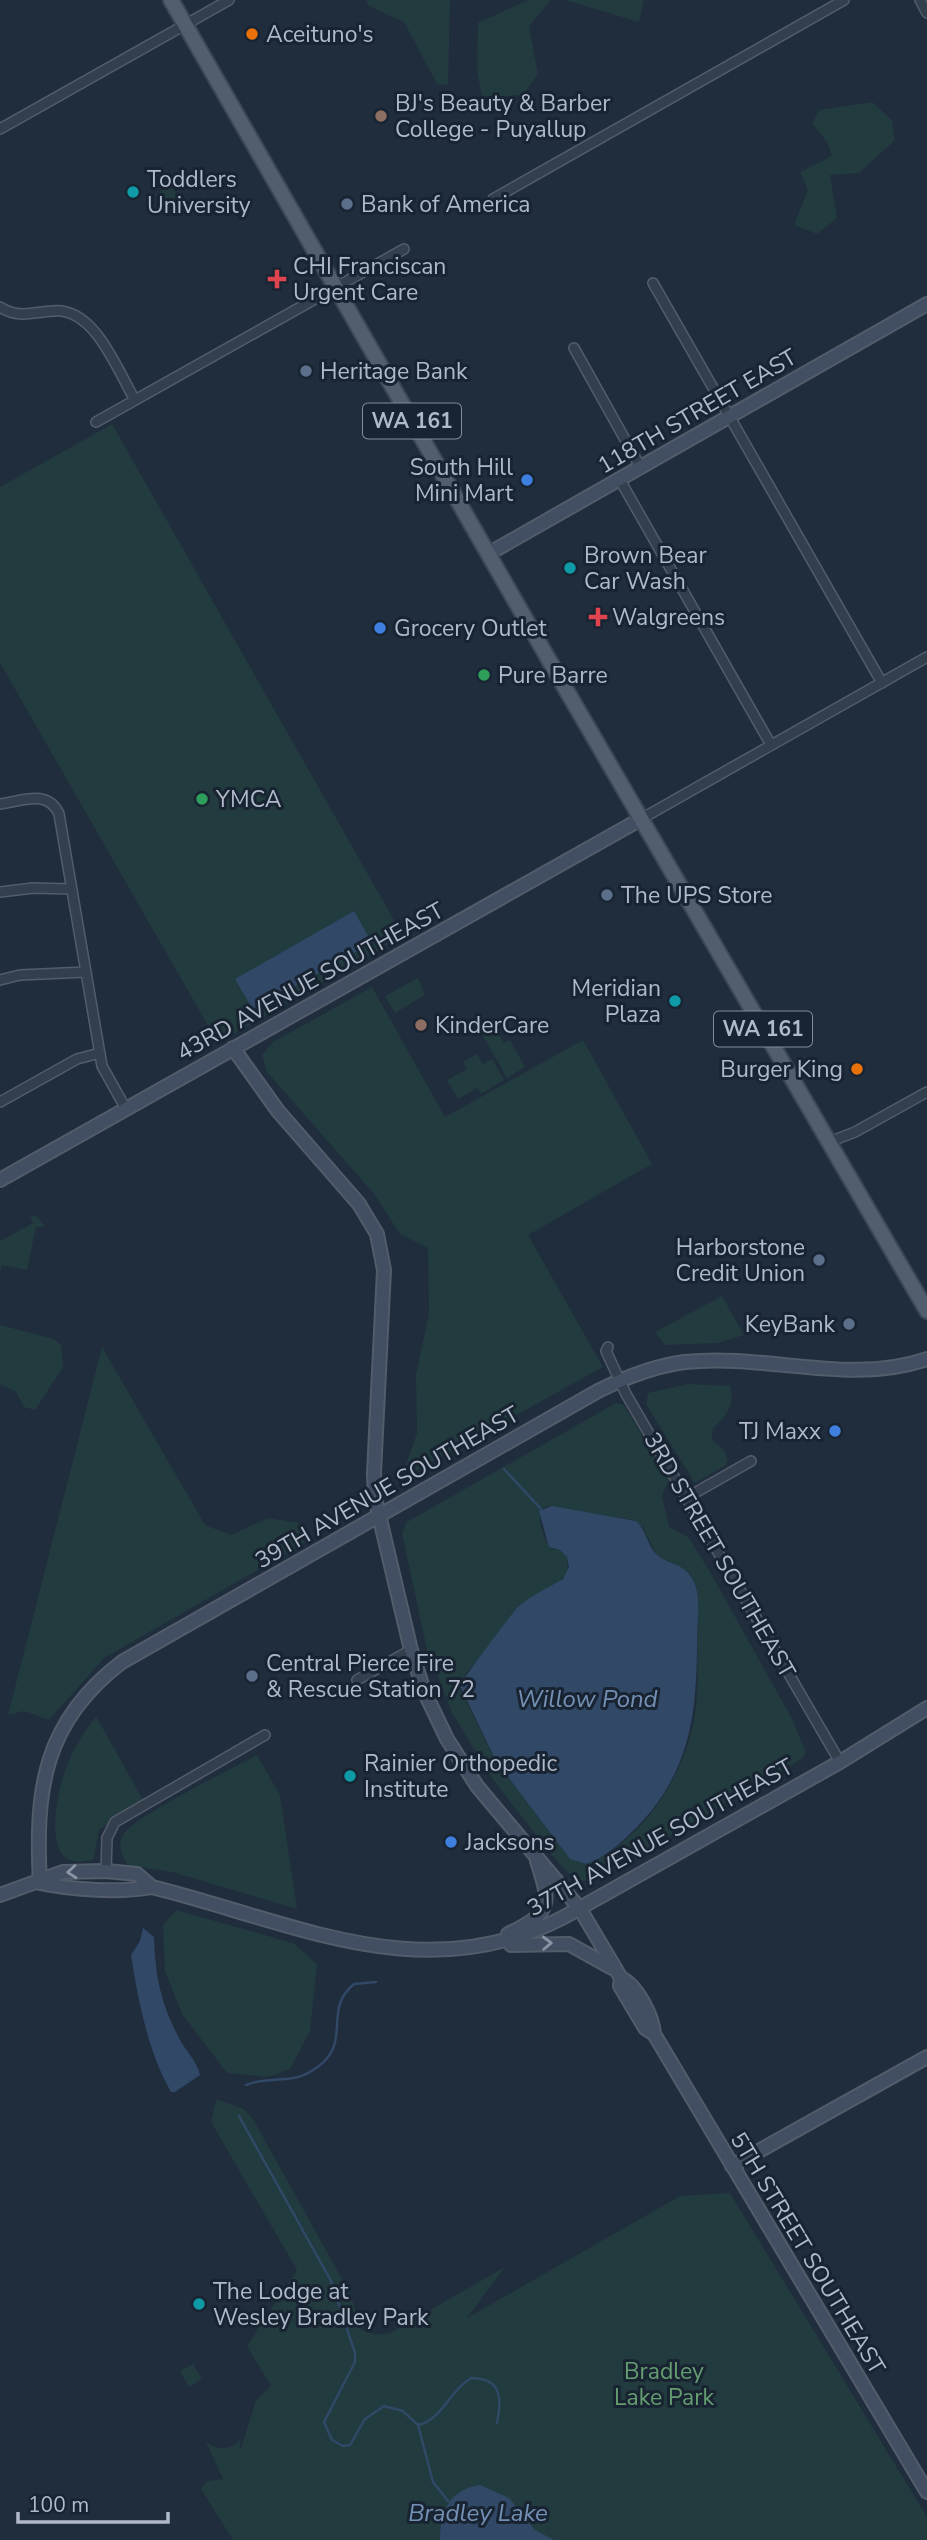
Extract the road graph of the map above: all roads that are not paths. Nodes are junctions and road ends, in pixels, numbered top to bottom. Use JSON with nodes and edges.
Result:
{"nodes":[{"id":1,"x":171,"y":0,"type":"edge"},
{"id":2,"x":229,"y":0,"type":"edge"},
{"id":3,"x":844,"y":0,"type":"edge"},
{"id":4,"x":920,"y":0,"type":"edge"},
{"id":5,"x":927,"y":13,"type":"edge"},
{"id":6,"x":185,"y":25,"type":"junction"},
{"id":7,"x":0,"y":129,"type":"edge"},
{"id":8,"x":493,"y":198,"type":"dead end"},
{"id":9,"x":404,"y":249,"type":"dead end"},
{"id":10,"x":653,"y":283,"type":"dead end"},
{"id":11,"x":336,"y":288,"type":"junction"},
{"id":12,"x":927,"y":304,"type":"edge"},
{"id":13,"x":0,"y":307,"type":"edge"},
{"id":14,"x":574,"y":348,"type":"dead end"},
{"id":15,"x":135,"y":400,"type":"junction"},
{"id":16,"x":729,"y":417,"type":"junction"},
{"id":17,"x":96,"y":422,"type":"dead end"},
{"id":18,"x":641,"y":468,"type":"junction"},
{"id":19,"x":620,"y":480,"type":"junction"},
{"id":20,"x":488,"y":554,"type":"junction"},
{"id":21,"x":927,"y":657,"type":"edge"},
{"id":22,"x":882,"y":682,"type":"junction"},
{"id":23,"x":771,"y":746,"type":"junction"},
{"id":24,"x":0,"y":804,"type":"edge"},
{"id":25,"x":641,"y":820,"type":"junction"},
{"id":26,"x":72,"y":889,"type":"junction"},
{"id":27,"x":0,"y":892,"type":"edge"},
{"id":28,"x":86,"y":972,"type":"junction"},
{"id":29,"x":0,"y":980,"type":"edge"},
{"id":30,"x":233,"y":1048,"type":"junction"},
{"id":31,"x":100,"y":1053,"type":"junction"},
{"id":32,"x":927,"y":1092,"type":"edge"},
{"id":33,"x":0,"y":1102,"type":"edge"},
{"id":34,"x":126,"y":1109,"type":"junction"},
{"id":35,"x":828,"y":1142,"type":"junction"},
{"id":36,"x":0,"y":1180,"type":"edge"},
{"id":37,"x":898,"y":1261,"type":"junction"},
{"id":38,"x":927,"y":1291,"type":"edge"},
{"id":39,"x":927,"y":1311,"type":"edge"},
{"id":40,"x":608,"y":1347,"type":"dead end"},
{"id":41,"x":927,"y":1359,"type":"edge"},
{"id":42,"x":620,"y":1381,"type":"junction"},
{"id":43,"x":751,"y":1461,"type":"dead end"},
{"id":44,"x":686,"y":1497,"type":"junction"},
{"id":45,"x":378,"y":1517,"type":"junction"},
{"id":46,"x":411,"y":1650,"type":"junction"},
{"id":47,"x":356,"y":1680,"type":"dead end"},
{"id":48,"x":927,"y":1708,"type":"edge"},
{"id":49,"x":265,"y":1735,"type":"dead end"},
{"id":50,"x":840,"y":1762,"type":"junction"},
{"id":51,"x":535,"y":1855,"type":"junction"},
{"id":52,"x":106,"y":1871,"type":"junction"},
{"id":53,"x":40,"y":1883,"type":"junction"},
{"id":54,"x":152,"y":1887,"type":"junction"},
{"id":55,"x":0,"y":1895,"type":"edge"},
{"id":56,"x":580,"y":1909,"type":"junction"},
{"id":57,"x":479,"y":1947,"type":"junction"},
{"id":58,"x":619,"y":1975,"type":"junction"},
{"id":59,"x":927,"y":2057,"type":"edge"},
{"id":60,"x":732,"y":2166,"type":"junction"},
{"id":61,"x":927,"y":2492,"type":"edge"}],
"edges":[{"from":1,"to":6,"type":"main road","number":"WA 161"},
{"from":2,"to":6,"type":"street"},
{"from":3,"to":8,"type":"street"},
{"from":4,"to":5,"type":"street"},
{"from":6,"to":7,"type":"street"},
{"from":6,"to":11,"type":"main road","number":"WA 161"},
{"from":9,"to":11,"type":"street"},
{"from":10,"to":16,"type":"street"},
{"from":11,"to":15,"type":"street"},
{"from":11,"to":20,"type":"main road","number":"WA 161"},
{"from":12,"to":16,"type":"street","name":"118TH STREET EAST"},
{"from":13,"to":15,"type":"street"},
{"from":14,"to":18,"type":"street"},
{"from":15,"to":17,"type":"street"},
{"from":16,"to":18,"type":"street","name":"118TH STREET EAST"},
{"from":16,"to":22,"type":"street"},
{"from":18,"to":19,"type":"street","name":"118TH STREET EAST"},
{"from":19,"to":20,"type":"street","name":"118TH STREET EAST"},
{"from":19,"to":23,"type":"street"},
{"from":20,"to":25,"type":"main road","number":"WA 161"},
{"from":21,"to":22,"type":"street"},
{"from":22,"to":23,"type":"street"},
{"from":23,"to":25,"type":"street"},
{"from":24,"to":26,"type":"street"},
{"from":25,"to":30,"type":"street","name":"43RD AVENUE SOUTHEAST"},
{"from":25,"to":35,"type":"main road","number":"WA 161"},
{"from":26,"to":27,"type":"street"},
{"from":26,"to":28,"type":"street"},
{"from":28,"to":29,"type":"street"},
{"from":28,"to":31,"type":"street"},
{"from":30,"to":34,"type":"street","name":"43RD AVENUE SOUTHEAST"},
{"from":30,"to":45,"type":"street","name":"5TH STREET SOUTHEAST"},
{"from":31,"to":33,"type":"street"},
{"from":31,"to":34,"type":"street"},
{"from":32,"to":35,"type":"street"},
{"from":34,"to":36,"type":"street","name":"43RD AVENUE SOUTHEAST"},
{"from":35,"to":37,"type":"main road","number":"WA 161"},
{"from":37,"to":38,"type":"main road"},
{"from":37,"to":39,"type":"main road","number":"WA 161"},
{"from":40,"to":42,"type":"street","name":"3RD STREET SOUTHEAST"},
{"from":41,"to":42,"type":"street","name":"39TH AVENUE SOUTHEAST"},
{"from":42,"to":44,"type":"street","name":"3RD STREET SOUTHEAST"},
{"from":42,"to":45,"type":"street","name":"39TH AVENUE SOUTHEAST"},
{"from":43,"to":44,"type":"street"},
{"from":44,"to":50,"type":"street","name":"3RD STREET SOUTHEAST"},
{"from":45,"to":46,"type":"street","name":"5TH STREET SOUTHEAST"},
{"from":45,"to":53,"type":"street","name":"39TH AVENUE SOUTHEAST"},
{"from":46,"to":47,"type":"street"},
{"from":46,"to":51,"type":"street","name":"5TH STREET SOUTHEAST"},
{"from":48,"to":50,"type":"street","name":"37TH AVENUE SOUTHEAST"},
{"from":49,"to":52,"type":"street"},
{"from":50,"to":56,"type":"street","name":"37TH AVENUE SOUTHEAST"},
{"from":51,"to":56,"type":"street","name":"5TH STREET SOUTHEAST"},
{"from":51,"to":57,"type":"street"},
{"from":52,"to":53,"type":"street","one_way":true},
{"from":52,"to":54,"type":"street","name":"37TH AVENUE SOUTHEAST"},
{"from":53,"to":54,"type":"street","name":"37TH AVENUE SOUTHEAST"},
{"from":53,"to":55,"type":"street"},
{"from":54,"to":57,"type":"street","name":"37TH AVENUE SOUTHEAST"},
{"from":56,"to":57,"type":"street","name":"37TH AVENUE SOUTHEAST"},
{"from":56,"to":58,"type":"street","name":"5TH STREET SOUTHEAST"},
{"from":57,"to":58,"type":"street","one_way":true},
{"from":58,"to":60,"type":"street","name":"5TH STREET SOUTHEAST"},
{"from":59,"to":60,"type":"street"},
{"from":60,"to":61,"type":"street","name":"5TH STREET SOUTHEAST"}]}
